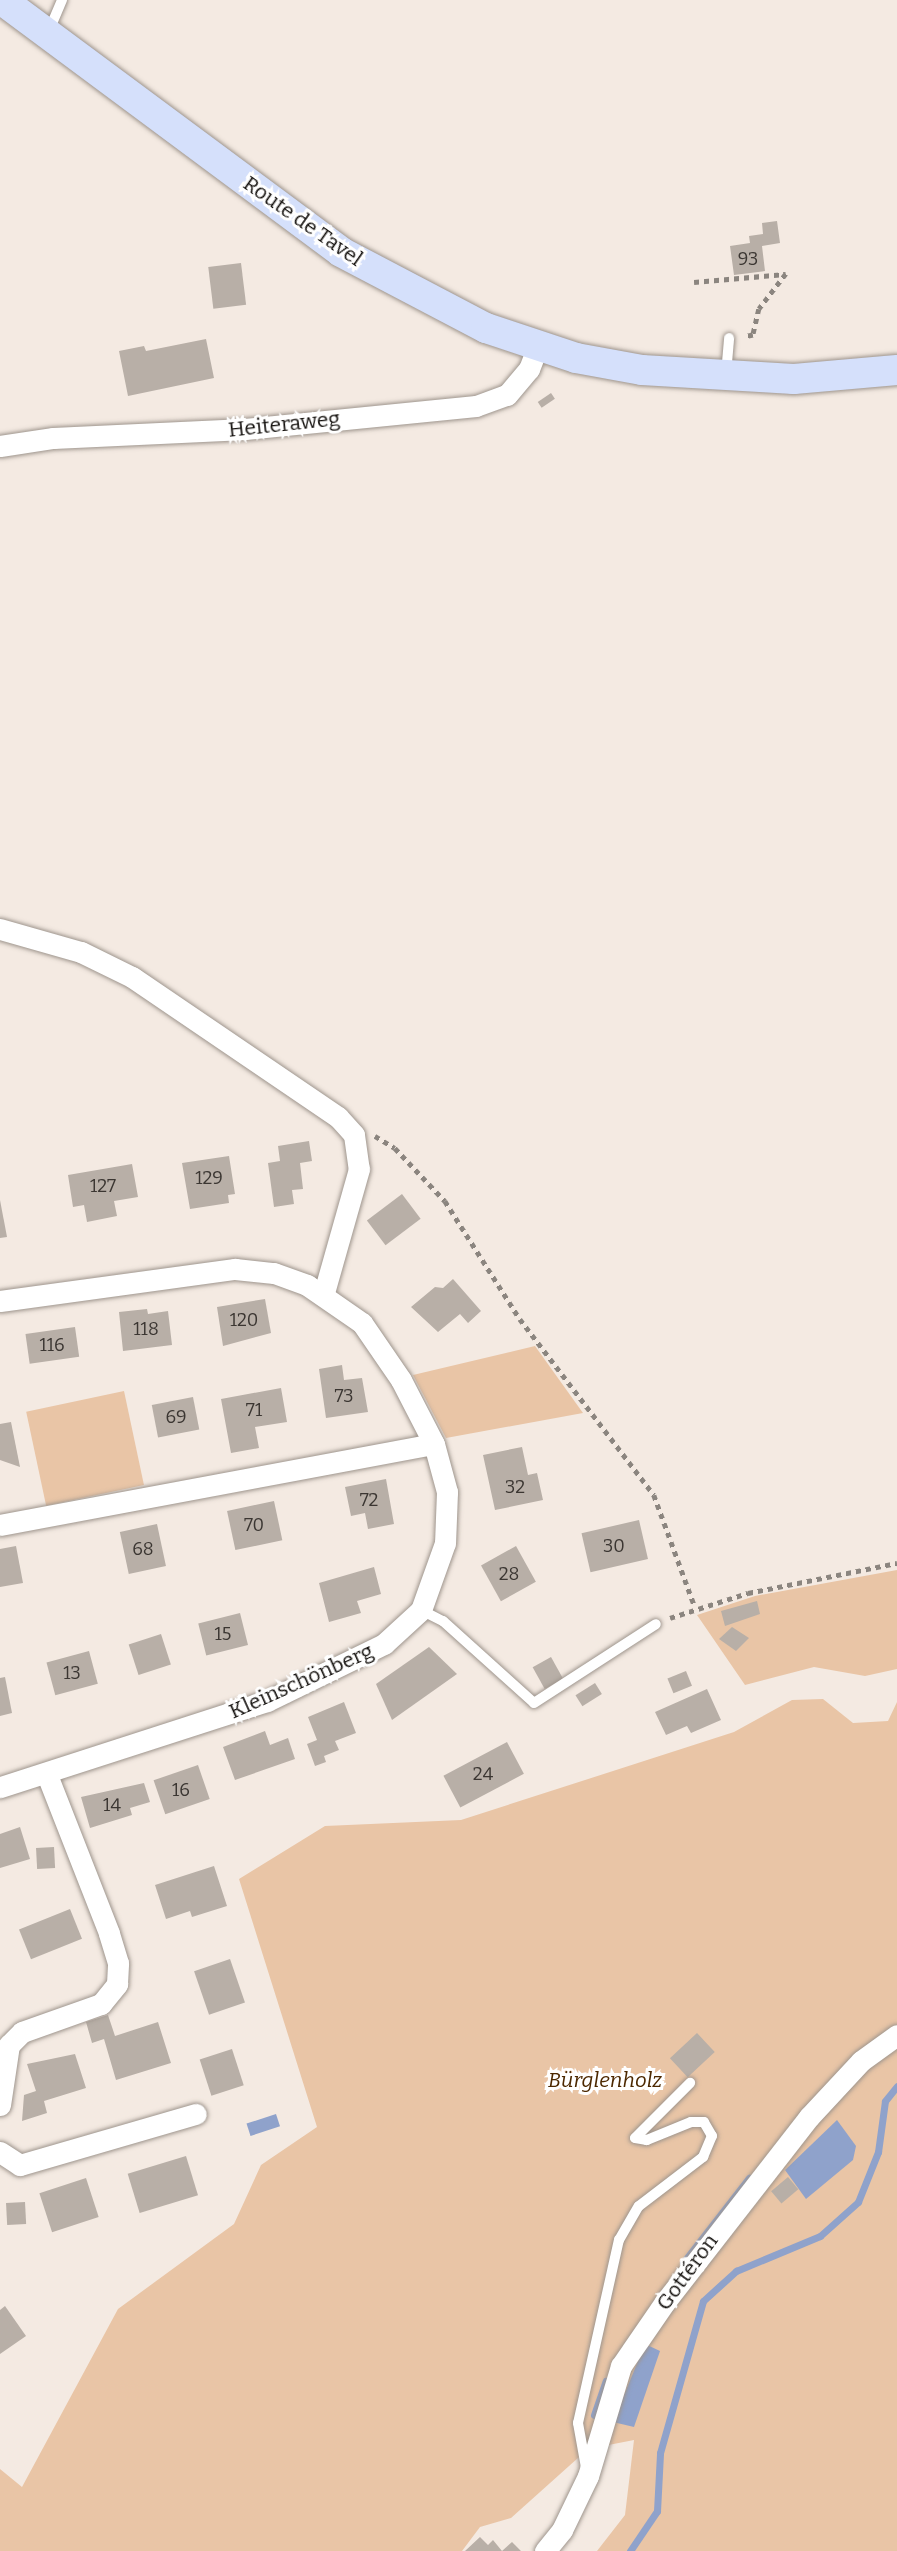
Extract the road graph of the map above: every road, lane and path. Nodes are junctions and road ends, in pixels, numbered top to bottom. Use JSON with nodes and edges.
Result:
{"nodes":[{"id":1,"x":2,"y":0,"type":"edge"},
{"id":2,"x":62,"y":0,"type":"edge"},
{"id":3,"x":47,"y":34,"type":"junction"},
{"id":4,"x":694,"y":282,"type":"dead end"},
{"id":5,"x":729,"y":338,"type":"joint"},
{"id":6,"x":538,"y":346,"type":"junction"},
{"id":7,"x":897,"y":370,"type":"edge"},
{"id":8,"x":726,"y":378,"type":"junction"},
{"id":9,"x":0,"y":446,"type":"edge"},
{"id":10,"x":0,"y":929,"type":"edge"},
{"id":11,"x":354,"y":1135,"type":"junction"},
{"id":12,"x":324,"y":1293,"type":"junction"},
{"id":13,"x":0,"y":1301,"type":"edge"},
{"id":14,"x":433,"y":1444,"type":"junction"},
{"id":15,"x":0,"y":1525,"type":"edge"},
{"id":16,"x":897,"y":1563,"type":"edge"},
{"id":17,"x":693,"y":1608,"type":"junction"},
{"id":18,"x":421,"y":1609,"type":"junction"},
{"id":19,"x":656,"y":1624,"type":"joint"},
{"id":20,"x":47,"y":1775,"type":"junction"},
{"id":21,"x":0,"y":1787,"type":"edge"},
{"id":22,"x":897,"y":2035,"type":"edge"},
{"id":23,"x":691,"y":2082,"type":"dead end"},
{"id":24,"x":0,"y":2105,"type":"edge"},
{"id":25,"x":196,"y":2114,"type":"dead end"},
{"id":26,"x":0,"y":2152,"type":"edge"},
{"id":27,"x":588,"y":2476,"type":"junction"},
{"id":28,"x":545,"y":2551,"type":"edge"}],
"edges":[{"from":1,"to":3,"type":"main road","name":"Route de Tavel"},
{"from":2,"to":3,"type":"lane"},
{"from":3,"to":6,"type":"main road","name":"Route de Tavel"},
{"from":4,"to":5,"type":"path"},
{"from":5,"to":8,"type":"lane"},
{"from":6,"to":8,"type":"main road","name":"Route de Tavel"},
{"from":6,"to":9,"type":"street","name":"Heiteraweg"},
{"from":7,"to":8,"type":"main road","name":"Route de Tavel"},
{"from":10,"to":11,"type":"street"},
{"from":11,"to":12,"type":"street"},
{"from":11,"to":17,"type":"path"},
{"from":12,"to":13,"type":"street","name":"Kleinschönberg"},
{"from":12,"to":14,"type":"street","name":"Kleinschönberg"},
{"from":14,"to":15,"type":"street"},
{"from":14,"to":18,"type":"street","name":"Kleinschönberg"},
{"from":16,"to":17,"type":"path"},
{"from":17,"to":19,"type":"path"},
{"from":18,"to":19,"type":"lane"},
{"from":18,"to":20,"type":"street","name":"Kleinschönberg"},
{"from":20,"to":21,"type":"street","name":"Kleinschönberg"},
{"from":20,"to":24,"type":"street"},
{"from":22,"to":27,"type":"street","name":"Gottéron"},
{"from":23,"to":27,"type":"lane"},
{"from":25,"to":26,"type":"street"},
{"from":27,"to":28,"type":"street","name":"Gottéron"}]}
